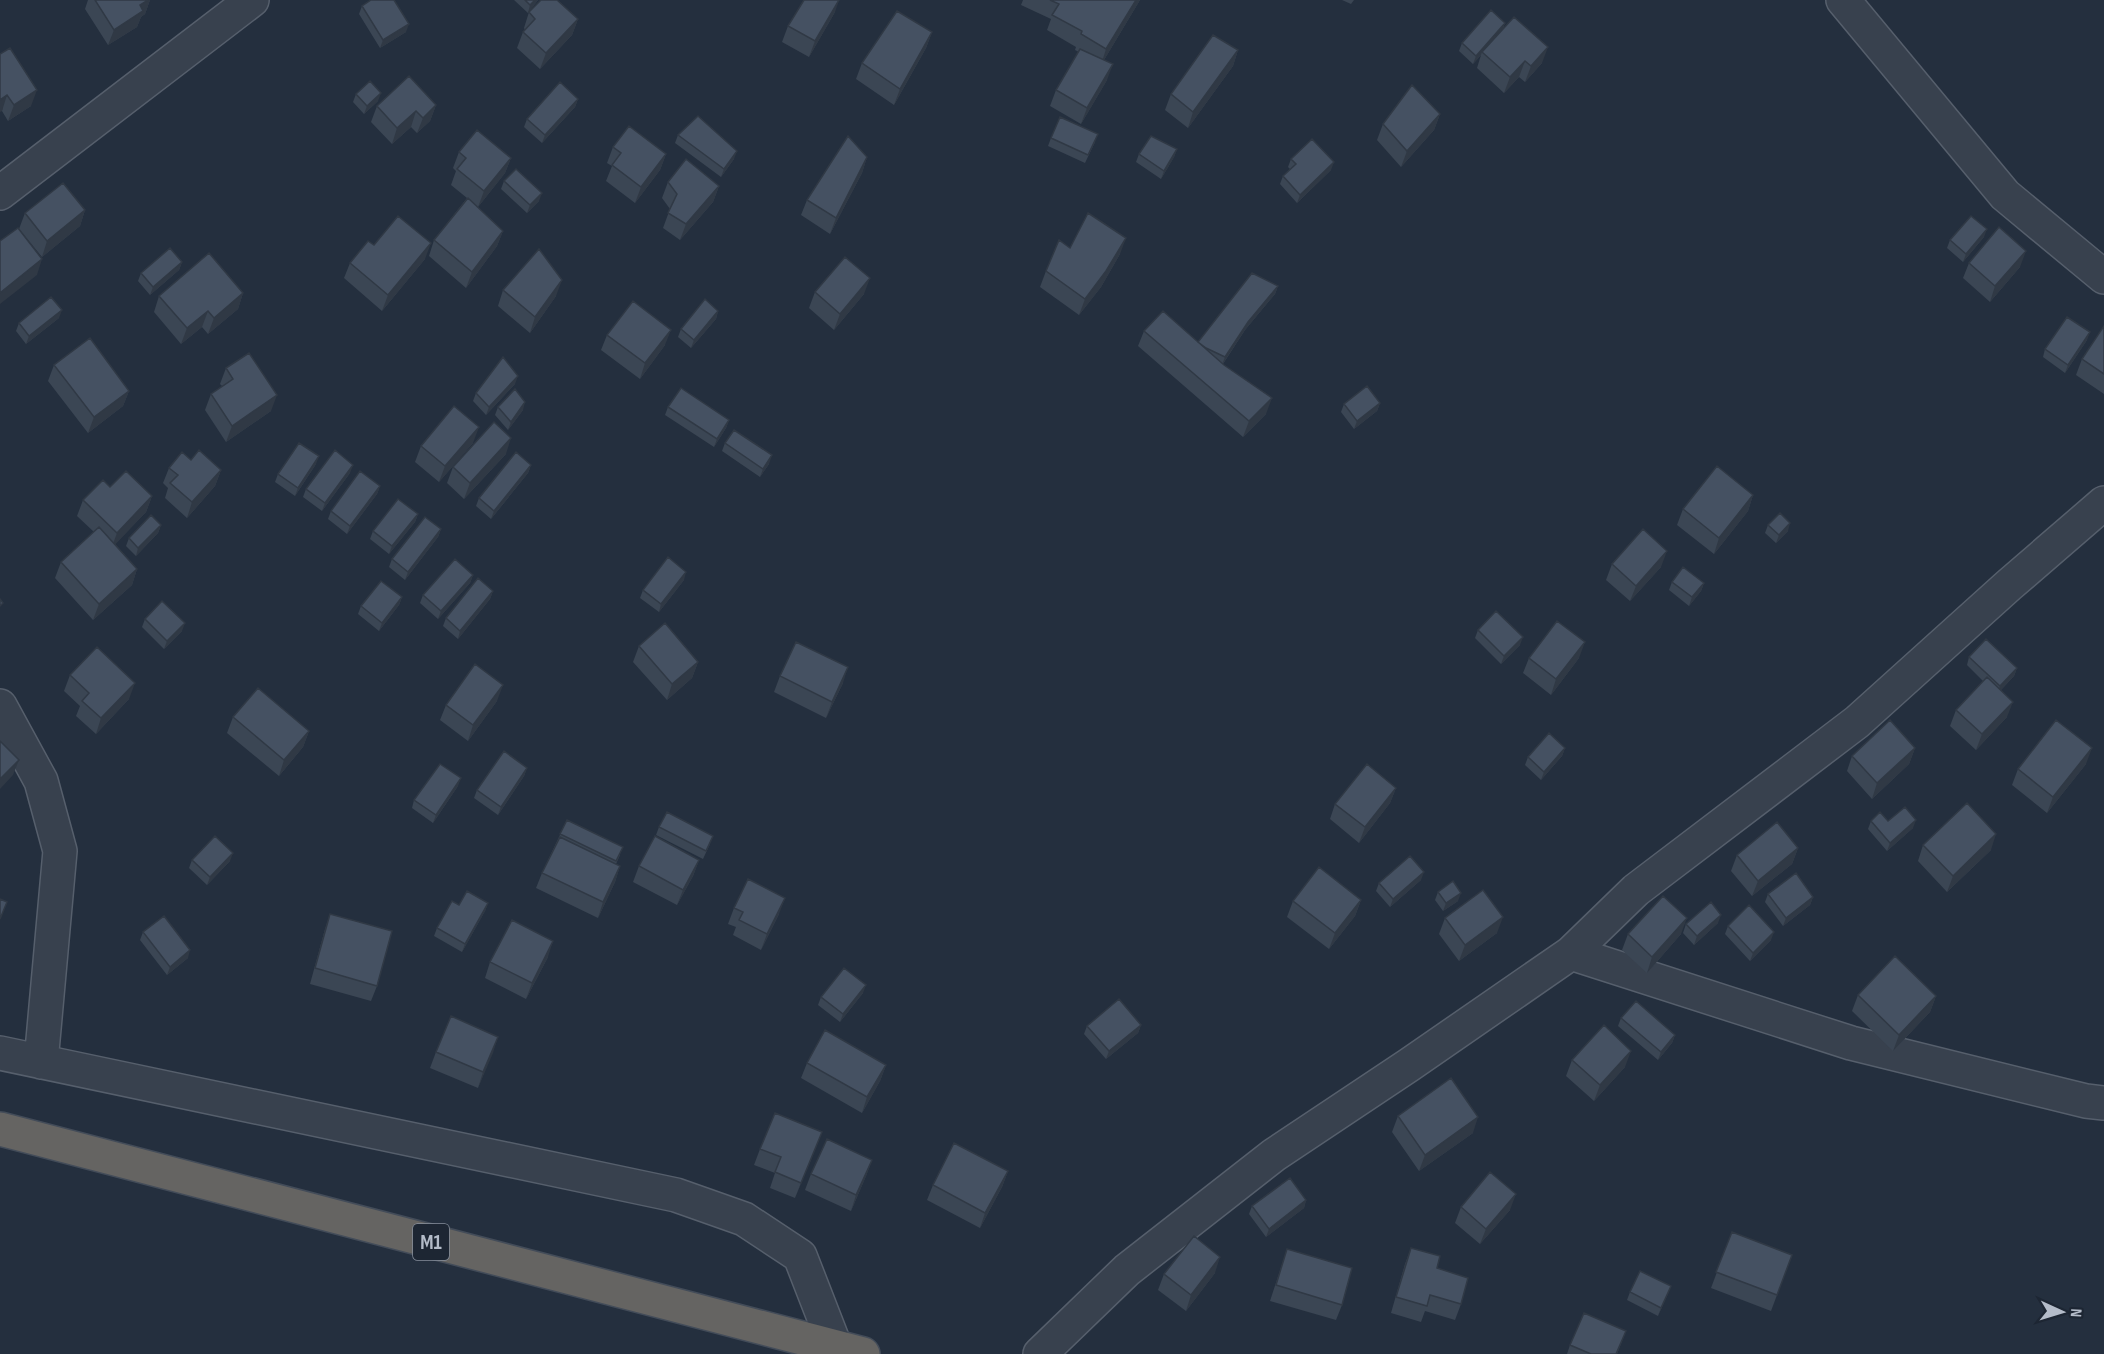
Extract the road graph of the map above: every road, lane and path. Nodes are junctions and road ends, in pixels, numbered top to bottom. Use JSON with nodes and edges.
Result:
{"nodes":[{"id":1,"x":252,"y":0,"type":"edge"},
{"id":2,"x":1843,"y":0,"type":"edge"},
{"id":3,"x":0,"y":193,"type":"edge"},
{"id":4,"x":2104,"y":277,"type":"edge"},
{"id":5,"x":2104,"y":503,"type":"edge"},
{"id":6,"x":0,"y":706,"type":"edge"},
{"id":7,"x":1571,"y":953,"type":"junction"},
{"id":8,"x":0,"y":1053,"type":"edge"},
{"id":9,"x":42,"y":1062,"type":"junction"},
{"id":10,"x":2104,"y":1103,"type":"edge"},
{"id":11,"x":0,"y":1129,"type":"edge"},
{"id":12,"x":849,"y":1350,"type":"edge"},
{"id":13,"x":1040,"y":1354,"type":"edge"}],
"edges":[{"from":1,"to":3,"type":"street"},
{"from":2,"to":4,"type":"street"},
{"from":5,"to":7,"type":"street"},
{"from":6,"to":9,"type":"street"},
{"from":7,"to":10,"type":"street"},
{"from":7,"to":13,"type":"street"},
{"from":8,"to":9,"type":"street"},
{"from":9,"to":12,"type":"street"},
{"from":11,"to":12,"type":"highway","number":"M1"}]}
